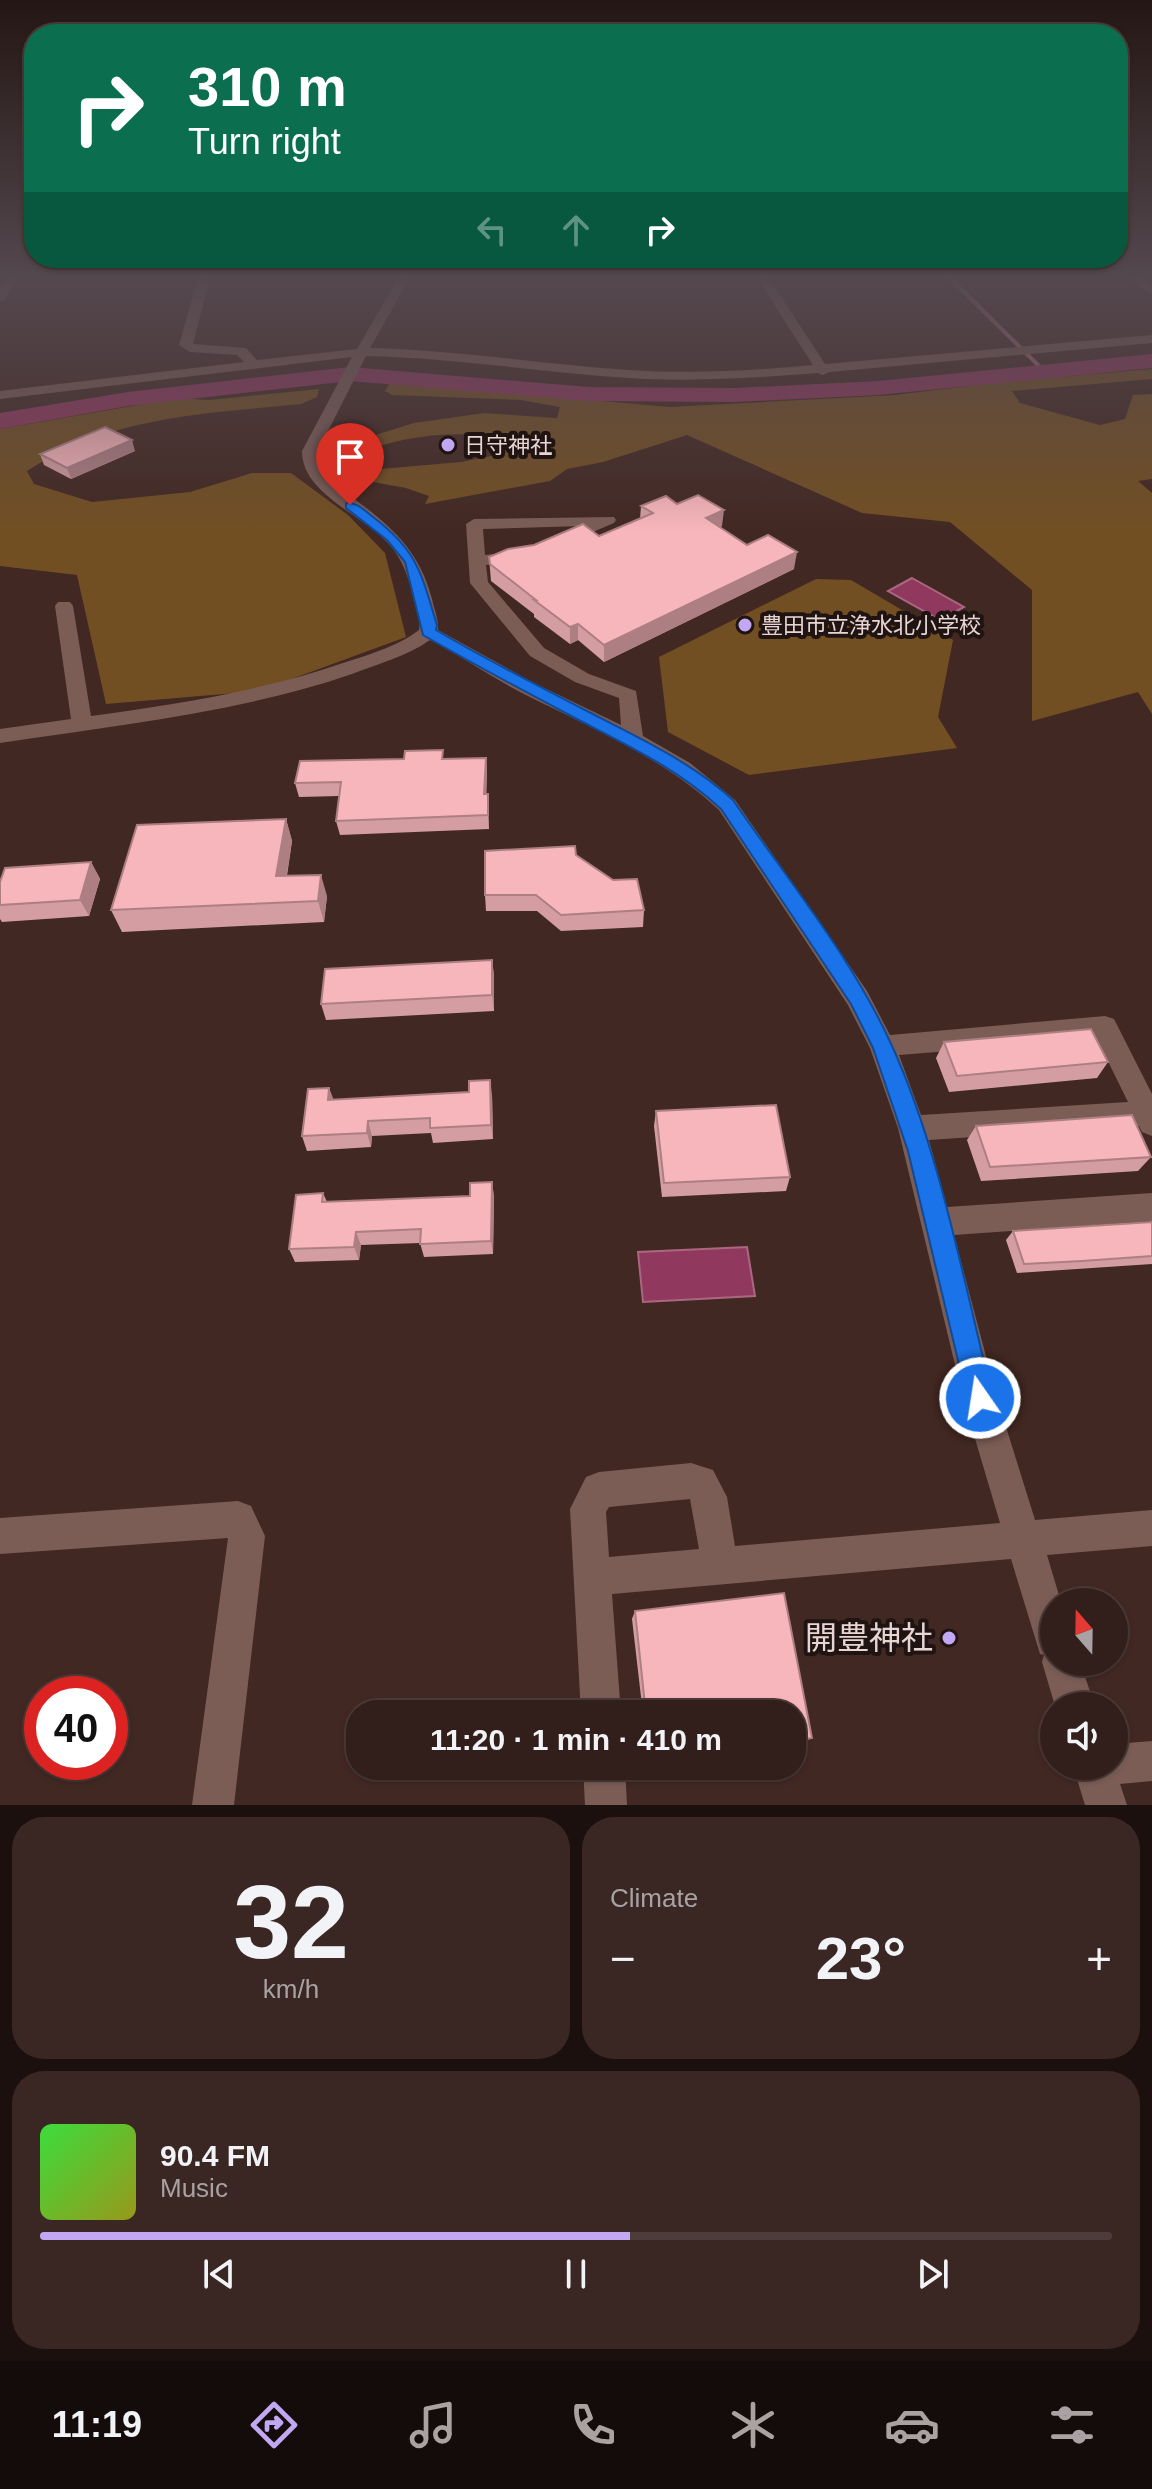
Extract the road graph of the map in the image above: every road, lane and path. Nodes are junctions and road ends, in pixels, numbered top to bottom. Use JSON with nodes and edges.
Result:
{"nodes":[{"id":1,"x":274,"y":362,"type":"edge"},
{"id":2,"x":355,"y":362,"type":"edge"},
{"id":3,"x":524,"y":362,"type":"edge"},
{"id":4,"x":817,"y":362,"type":"edge"},
{"id":5,"x":905,"y":362,"type":"edge"},
{"id":6,"x":253,"y":364,"type":"joint"},
{"id":7,"x":823,"y":371,"type":"junction"},
{"id":8,"x":0,"y":395,"type":"edge"},
{"id":9,"x":477,"y":561,"type":"junction"},
{"id":10,"x":64,"y":606,"type":"dead end"},
{"id":11,"x":428,"y":632,"type":"junction"},
{"id":12,"x":82,"y":724,"type":"junction"},
{"id":13,"x":0,"y":736,"type":"edge"},
{"id":14,"x":633,"y":741,"type":"junction"},
{"id":15,"x":883,"y":1048,"type":"junction"},
{"id":16,"x":1150,"y":1118,"type":"edge"},
{"id":17,"x":912,"y":1128,"type":"junction"},
{"id":18,"x":1152,"y":1207,"type":"edge"},
{"id":19,"x":938,"y":1222,"type":"junction"},
{"id":20,"x":1152,"y":1528,"type":"edge"},
{"id":21,"x":0,"y":1536,"type":"edge"},
{"id":22,"x":1022,"y":1540,"type":"junction"},
{"id":23,"x":720,"y":1567,"type":"junction"},
{"id":24,"x":592,"y":1577,"type":"junction"},
{"id":25,"x":1040,"y":1596,"type":"edge"},
{"id":26,"x":600,"y":1700,"type":"edge"},
{"id":27,"x":1152,"y":1761,"type":"edge"},
{"id":28,"x":1128,"y":1767,"type":"edge"},
{"id":29,"x":605,"y":1780,"type":"edge"},
{"id":30,"x":213,"y":1805,"type":"edge"},
{"id":31,"x":606,"y":1805,"type":"edge"}],
"edges":[{"from":1,"to":6,"type":"street"},
{"from":2,"to":11,"type":"street"},
{"from":3,"to":7,"type":"street"},
{"from":4,"to":7,"type":"street"},
{"from":5,"to":7,"type":"street"},
{"from":6,"to":8,"type":"street"},
{"from":9,"to":9,"type":"street"},
{"from":9,"to":14,"type":"street"},
{"from":10,"to":12,"type":"street"},
{"from":11,"to":12,"type":"street"},
{"from":11,"to":14,"type":"street"},
{"from":12,"to":13,"type":"street"},
{"from":14,"to":15,"type":"street"},
{"from":15,"to":16,"type":"street"},
{"from":15,"to":17,"type":"street"},
{"from":16,"to":17,"type":"street"},
{"from":17,"to":19,"type":"street"},
{"from":18,"to":19,"type":"street"},
{"from":19,"to":22,"type":"street"},
{"from":20,"to":22,"type":"street"},
{"from":21,"to":30,"type":"street"},
{"from":22,"to":23,"type":"street"},
{"from":22,"to":25,"type":"street"},
{"from":23,"to":24,"type":"street"},
{"from":23,"to":24,"type":"street"},
{"from":24,"to":26,"type":"street"},
{"from":27,"to":28,"type":"street"},
{"from":29,"to":31,"type":"street"}]}
